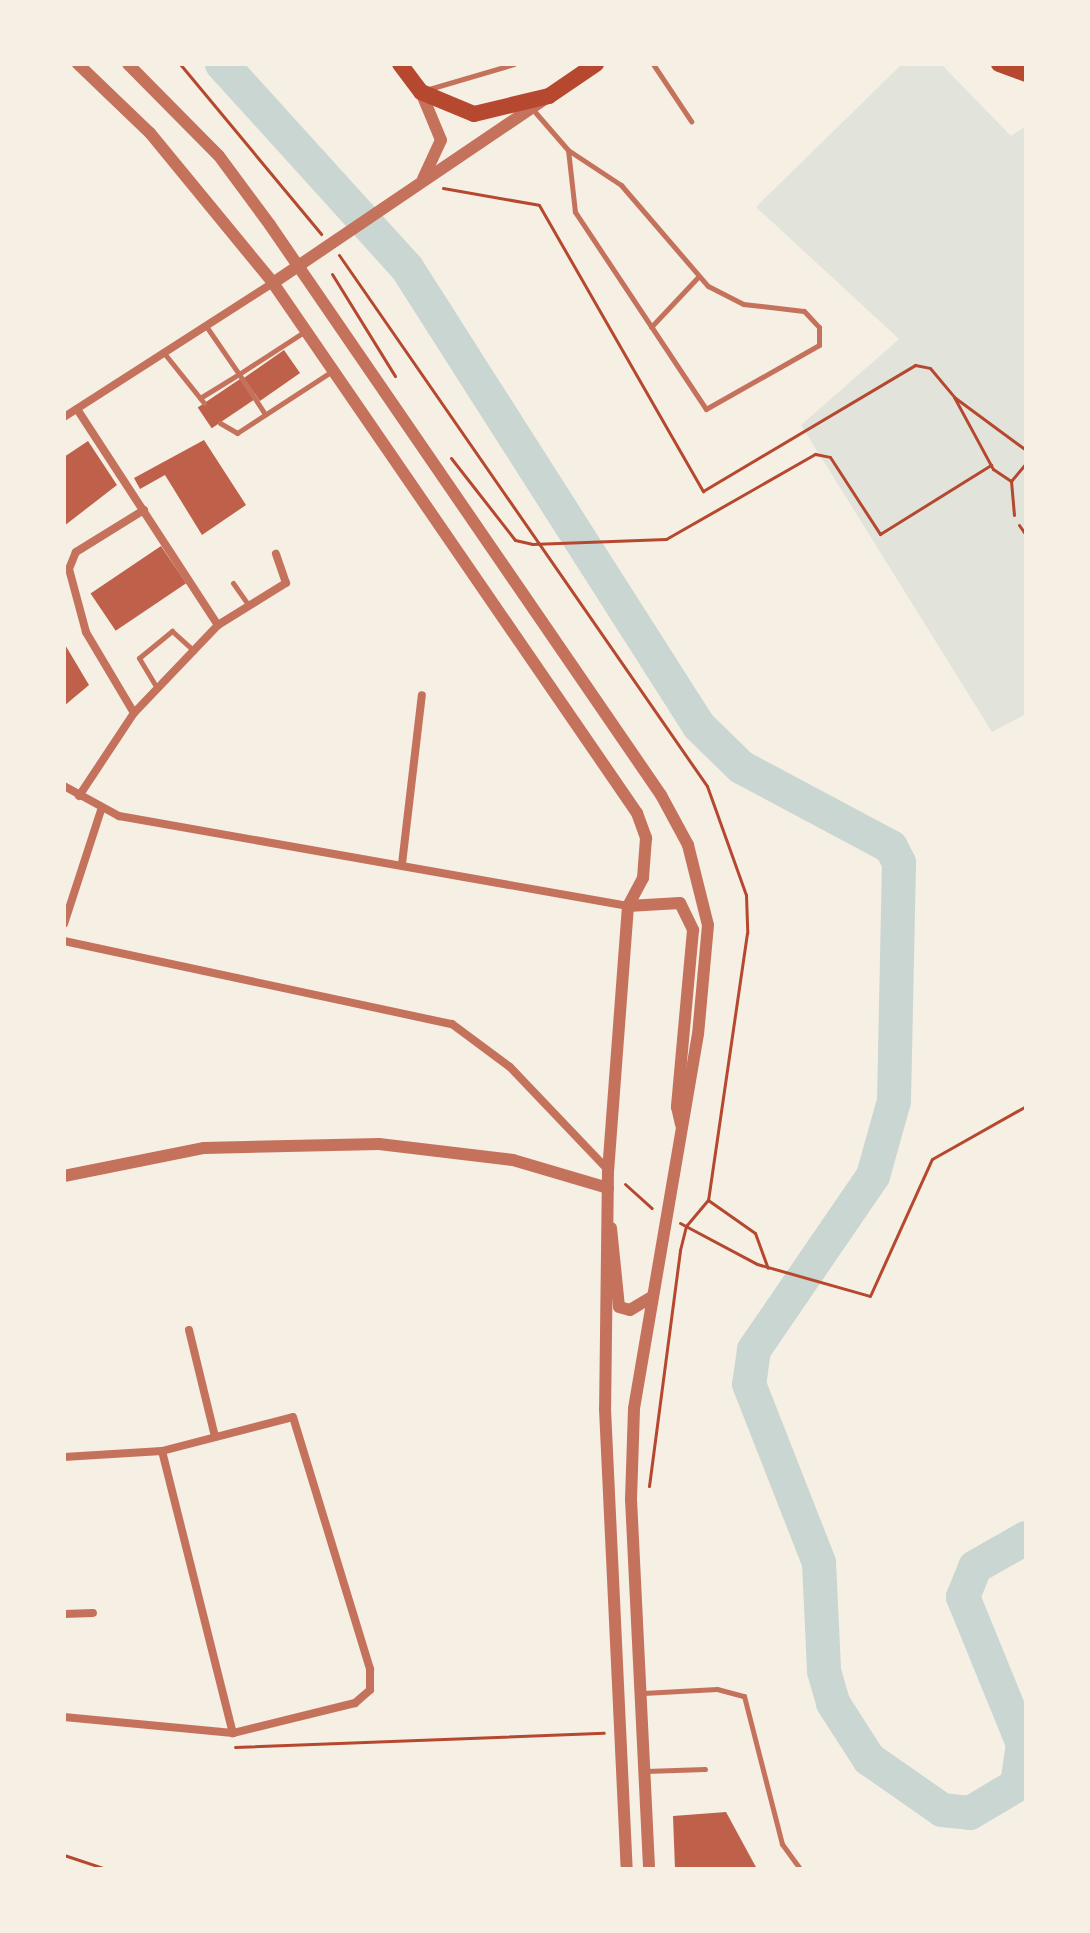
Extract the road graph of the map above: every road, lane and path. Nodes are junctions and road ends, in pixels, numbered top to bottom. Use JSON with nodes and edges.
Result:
{"nodes":[{"id":1,"x":78,"y":64,"type":"edge"},
{"id":2,"x":128,"y":64,"type":"edge"},
{"id":3,"x":400,"y":64,"type":"edge"},
{"id":4,"x":514,"y":64,"type":"edge"},
{"id":5,"x":596,"y":64,"type":"edge"},
{"id":6,"x":653,"y":64,"type":"edge"},
{"id":7,"x":999,"y":64,"type":"edge"},
{"id":8,"x":1026,"y":74,"type":"edge"},
{"id":9,"x":421,"y":92,"type":"junction"},
{"id":10,"x":549,"y":96,"type":"junction"},
{"id":11,"x":535,"y":112,"type":"junction"},
{"id":12,"x":691,"y":121,"type":"dead end"},
{"id":13,"x":568,"y":150,"type":"junction"},
{"id":14,"x":419,"y":185,"type":"junction"},
{"id":15,"x":298,"y":267,"type":"junction"},
{"id":16,"x":332,"y":274,"type":"dead end"},
{"id":17,"x":698,"y":277,"type":"junction"},
{"id":18,"x":273,"y":283,"type":"junction"},
{"id":19,"x":206,"y":326,"type":"junction"},
{"id":20,"x":651,"y":327,"type":"junction"},
{"id":21,"x":306,"y":331,"type":"junction"},
{"id":22,"x":164,"y":353,"type":"junction"},
{"id":23,"x":333,"y":371,"type":"junction"},
{"id":24,"x":239,"y":374,"type":"junction"},
{"id":25,"x":402,"y":388,"type":"dead end"},
{"id":26,"x":954,"y":397,"type":"junction"},
{"id":27,"x":77,"y":409,"type":"junction"},
{"id":28,"x":265,"y":414,"type":"junction"},
{"id":29,"x":64,"y":417,"type":"edge"},
{"id":30,"x":220,"y":423,"type":"dead end"},
{"id":31,"x":443,"y":448,"type":"dead end"},
{"id":32,"x":1026,"y":450,"type":"edge"},
{"id":33,"x":991,"y":465,"type":"junction"},
{"id":34,"x":1011,"y":481,"type":"dead end"},
{"id":35,"x":1026,"y":489,"type":"edge"},
{"id":36,"x":144,"y":510,"type":"junction"},
{"id":37,"x":1026,"y":515,"type":"edge"},
{"id":38,"x":276,"y":554,"type":"dead end"},
{"id":39,"x":233,"y":583,"type":"dead end"},
{"id":40,"x":249,"y":606,"type":"junction"},
{"id":41,"x":218,"y":625,"type":"junction"},
{"id":42,"x":194,"y":651,"type":"junction"},
{"id":43,"x":158,"y":689,"type":"junction"},
{"id":44,"x":422,"y":695,"type":"dead end"},
{"id":45,"x":134,"y":713,"type":"junction"},
{"id":46,"x":64,"y":786,"type":"edge"},
{"id":47,"x":79,"y":796,"type":"junction"},
{"id":48,"x":101,"y":810,"type":"junction"},
{"id":49,"x":402,"y":864,"type":"junction"},
{"id":50,"x":628,"y":906,"type":"junction"},
{"id":51,"x":64,"y":924,"type":"edge"},
{"id":52,"x":64,"y":941,"type":"edge"},
{"id":53,"x":1026,"y":1106,"type":"edge"},
{"id":54,"x":683,"y":1131,"type":"junction"},
{"id":55,"x":608,"y":1170,"type":"junction"},
{"id":56,"x":64,"y":1176,"type":"edge"},
{"id":57,"x":608,"y":1188,"type":"junction"},
{"id":58,"x":708,"y":1200,"type":"dead end"},
{"id":59,"x":667,"y":1216,"type":"junction"},
{"id":60,"x":608,"y":1222,"type":"junction"},
{"id":61,"x":686,"y":1226,"type":"junction"},
{"id":62,"x":653,"y":1296,"type":"junction"},
{"id":63,"x":189,"y":1330,"type":"dead end"},
{"id":64,"x":215,"y":1437,"type":"junction"},
{"id":65,"x":162,"y":1451,"type":"junction"},
{"id":66,"x":64,"y":1457,"type":"edge"},
{"id":67,"x":631,"y":1499,"type":"junction"},
{"id":68,"x":93,"y":1613,"type":"dead end"},
{"id":69,"x":64,"y":1614,"type":"edge"},
{"id":70,"x":641,"y":1693,"type":"junction"},
{"id":71,"x":64,"y":1717,"type":"edge"},
{"id":72,"x":233,"y":1733,"type":"junction"},
{"id":73,"x":620,"y":1733,"type":"junction"},
{"id":74,"x":705,"y":1769,"type":"dead end"},
{"id":75,"x":645,"y":1771,"type":"junction"},
{"id":76,"x":64,"y":1855,"type":"edge"},
{"id":77,"x":106,"y":1869,"type":"edge"},
{"id":78,"x":627,"y":1869,"type":"edge"},
{"id":79,"x":649,"y":1869,"type":"edge"},
{"id":80,"x":800,"y":1869,"type":"edge"}],
"edges":[{"from":1,"to":18,"type":"street"},
{"from":2,"to":15,"type":"street"},
{"from":3,"to":9,"type":"main road"},
{"from":4,"to":9,"type":"lane"},
{"from":5,"to":10,"type":"main road"},
{"from":6,"to":12,"type":"lane"},
{"from":7,"to":8,"type":"main road"},
{"from":9,"to":10,"type":"main road"},
{"from":9,"to":14,"type":"street"},
{"from":10,"to":11,"type":"street"},
{"from":11,"to":13,"type":"lane"},
{"from":11,"to":14,"type":"street"},
{"from":13,"to":17,"type":"lane"},
{"from":13,"to":20,"type":"lane"},
{"from":14,"to":15,"type":"street"},
{"from":14,"to":26,"type":"path"},
{"from":15,"to":18,"type":"street"},
{"from":15,"to":54,"type":"street"},
{"from":16,"to":25,"type":"path"},
{"from":17,"to":20,"type":"lane"},
{"from":17,"to":20,"type":"lane"},
{"from":18,"to":19,"type":"street"},
{"from":18,"to":21,"type":"street"},
{"from":19,"to":22,"type":"street"},
{"from":19,"to":24,"type":"lane"},
{"from":21,"to":23,"type":"street"},
{"from":21,"to":24,"type":"lane"},
{"from":22,"to":24,"type":"lane"},
{"from":22,"to":27,"type":"street"},
{"from":23,"to":28,"type":"lane"},
{"from":23,"to":50,"type":"street"},
{"from":24,"to":28,"type":"lane"},
{"from":26,"to":32,"type":"path"},
{"from":26,"to":33,"type":"path"},
{"from":27,"to":29,"type":"street"},
{"from":27,"to":36,"type":"street"},
{"from":28,"to":30,"type":"lane"},
{"from":31,"to":33,"type":"path"},
{"from":33,"to":34,"type":"path"},
{"from":35,"to":37,"type":"lane"},
{"from":36,"to":41,"type":"street"},
{"from":36,"to":45,"type":"street"},
{"from":38,"to":40,"type":"street"},
{"from":39,"to":40,"type":"lane"},
{"from":40,"to":41,"type":"street"},
{"from":41,"to":42,"type":"street"},
{"from":42,"to":43,"type":"street"},
{"from":42,"to":43,"type":"lane"},
{"from":43,"to":45,"type":"street"},
{"from":44,"to":49,"type":"street"},
{"from":45,"to":47,"type":"street"},
{"from":46,"to":47,"type":"street"},
{"from":47,"to":48,"type":"street"},
{"from":48,"to":49,"type":"street"},
{"from":48,"to":51,"type":"street"},
{"from":49,"to":50,"type":"street"},
{"from":50,"to":54,"type":"street"},
{"from":50,"to":55,"type":"street"},
{"from":52,"to":55,"type":"street"},
{"from":53,"to":61,"type":"path"},
{"from":54,"to":59,"type":"street"},
{"from":55,"to":57,"type":"street"},
{"from":55,"to":59,"type":"path"},
{"from":56,"to":57,"type":"street"},
{"from":57,"to":60,"type":"street"},
{"from":58,"to":61,"type":"path"},
{"from":59,"to":61,"type":"path"},
{"from":59,"to":62,"type":"street"},
{"from":60,"to":62,"type":"street"},
{"from":60,"to":73,"type":"street"},
{"from":61,"to":67,"type":"path"},
{"from":62,"to":67,"type":"street"},
{"from":63,"to":64,"type":"street"},
{"from":64,"to":65,"type":"street"},
{"from":64,"to":72,"type":"street"},
{"from":65,"to":66,"type":"street"},
{"from":65,"to":72,"type":"street"},
{"from":67,"to":70,"type":"street"},
{"from":68,"to":69,"type":"street"},
{"from":70,"to":75,"type":"street"},
{"from":70,"to":80,"type":"lane"},
{"from":71,"to":72,"type":"street"},
{"from":72,"to":73,"type":"path"},
{"from":73,"to":78,"type":"street"},
{"from":74,"to":75,"type":"lane"},
{"from":75,"to":79,"type":"street"},
{"from":76,"to":77,"type":"path"}]}
